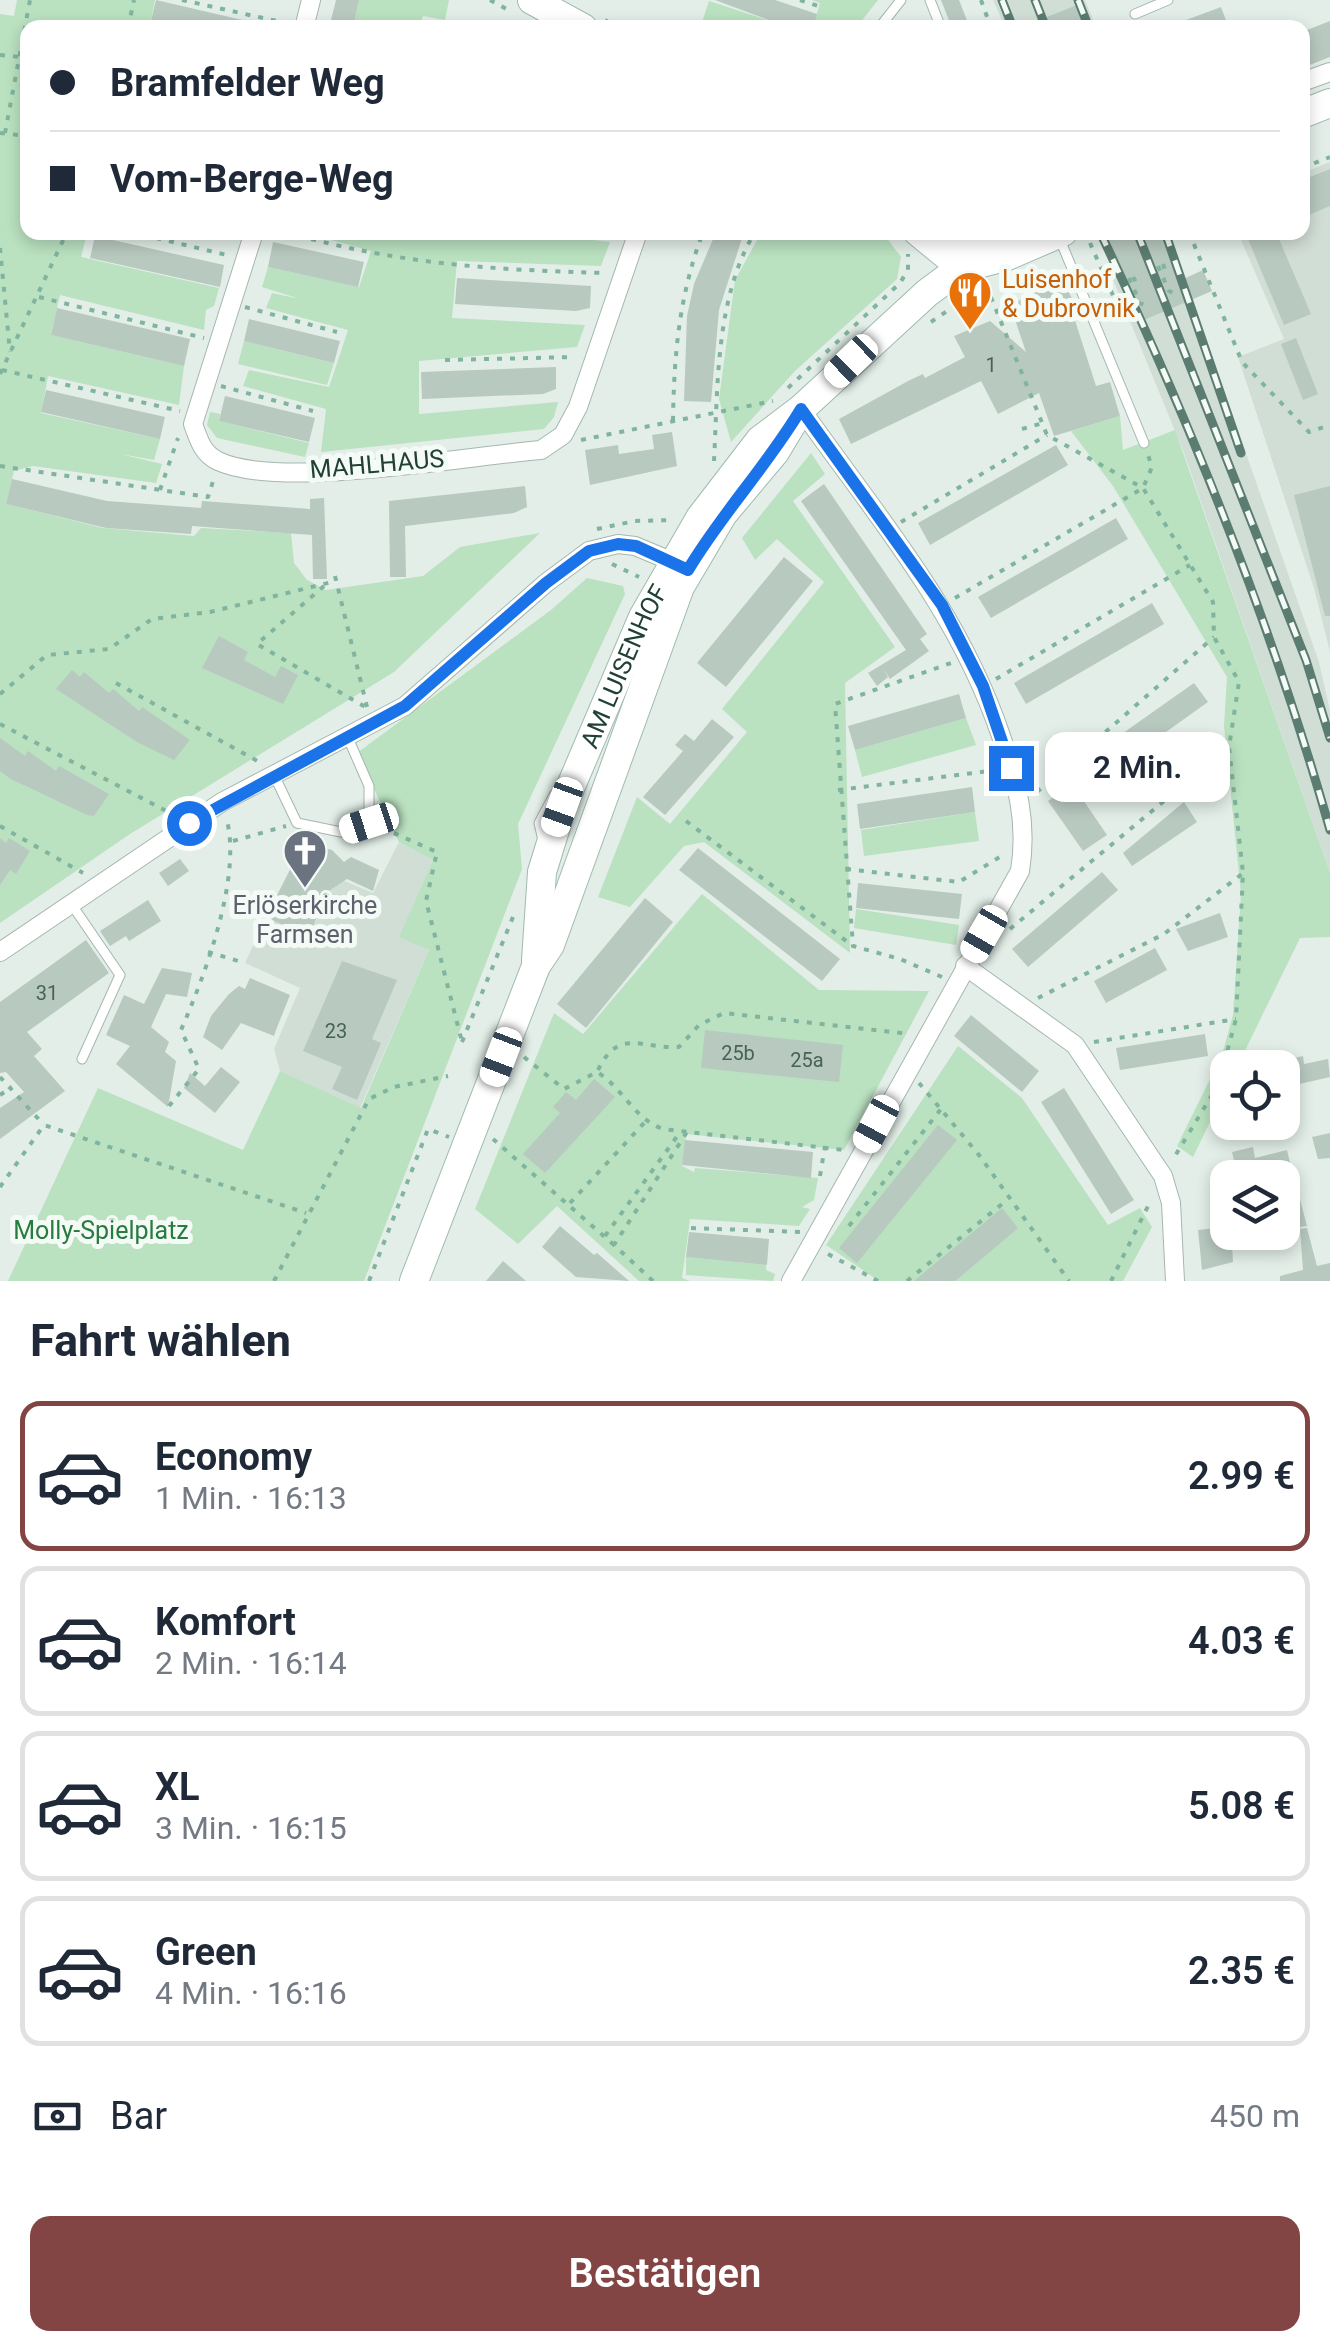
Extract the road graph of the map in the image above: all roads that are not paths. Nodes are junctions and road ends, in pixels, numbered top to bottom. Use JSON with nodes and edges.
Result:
{"nodes":[{"id":1,"x":532,"y":0,"type":"edge"},
{"id":2,"x":901,"y":0,"type":"edge"},
{"id":3,"x":1168,"y":0,"type":"edge"},
{"id":4,"x":1136,"y":14,"type":"dead end"},
{"id":5,"x":568,"y":20,"type":"edge"},
{"id":6,"x":885,"y":20,"type":"edge"},
{"id":7,"x":251,"y":240,"type":"edge"},
{"id":8,"x":635,"y":240,"type":"edge"},
{"id":9,"x":989,"y":240,"type":"edge"},
{"id":10,"x":1046,"y":240,"type":"edge"},
{"id":11,"x":1063,"y":240,"type":"edge"},
{"id":12,"x":956,"y":245,"type":"edge"},
{"id":13,"x":789,"y":405,"type":"junction"},
{"id":14,"x":1144,"y":443,"type":"dead end"},
{"id":15,"x":681,"y":565,"type":"junction"},
{"id":16,"x":348,"y":738,"type":"junction"},
{"id":17,"x":268,"y":769,"type":"junction"},
{"id":18,"x":565,"y":849,"type":"junction"},
{"id":19,"x":70,"y":902,"type":"junction"},
{"id":20,"x":0,"y":952,"type":"edge"},
{"id":21,"x":960,"y":974,"type":"junction"},
{"id":22,"x":82,"y":1059,"type":"dead end"},
{"id":23,"x":414,"y":1281,"type":"edge"},
{"id":24,"x":791,"y":1281,"type":"edge"},
{"id":25,"x":1175,"y":1281,"type":"edge"}],
"edges":[{"from":1,"to":5,"type":"main road"},
{"from":2,"to":6,"type":"lane"},
{"from":3,"to":4,"type":"lane"},
{"from":7,"to":8,"type":"street","name":"MAHLHAUS"},
{"from":9,"to":12,"type":"main road","name":"AM LUISENHOF"},
{"from":10,"to":12,"type":"main road"},
{"from":11,"to":14,"type":"lane"},
{"from":12,"to":13,"type":"main road","name":"AM LUISENHOF"},
{"from":13,"to":15,"type":"main road","name":"AM LUISENHOF"},
{"from":13,"to":21,"type":"street"},
{"from":15,"to":16,"type":"street"},
{"from":15,"to":18,"type":"main road","name":"AM LUISENHOF"},
{"from":15,"to":18,"type":"main road","name":"AM LUISENHOF"},
{"from":16,"to":17,"type":"street"},
{"from":16,"to":17,"type":"lane"},
{"from":17,"to":19,"type":"street"},
{"from":18,"to":23,"type":"main road","name":"AM LUISENHOF"},
{"from":19,"to":20,"type":"street"},
{"from":19,"to":22,"type":"lane"},
{"from":21,"to":24,"type":"street"},
{"from":21,"to":25,"type":"street"}]}
